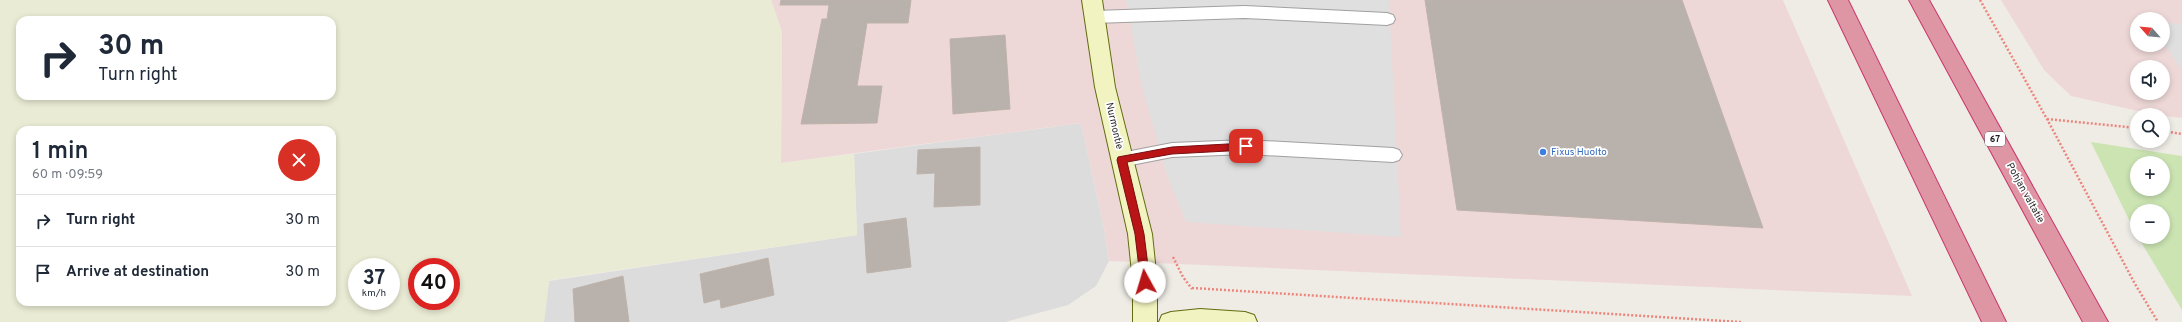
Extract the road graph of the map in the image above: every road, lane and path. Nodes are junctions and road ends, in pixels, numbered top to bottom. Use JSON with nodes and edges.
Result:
{"nodes":[{"id":1,"x":1838,"y":0,"type":"edge"},
{"id":2,"x":1919,"y":0,"type":"edge"},
{"id":3,"x":1933,"y":0,"type":"edge"},
{"id":4,"x":1980,"y":0,"type":"edge"},
{"id":5,"x":1093,"y":9,"type":"edge"},
{"id":6,"x":1387,"y":18,"type":"dead end"},
{"id":7,"x":2047,"y":118,"type":"junction"},
{"id":8,"x":2130,"y":127,"type":"edge"},
{"id":9,"x":2170,"y":132,"type":"edge"},
{"id":10,"x":2182,"y":134,"type":"edge"},
{"id":11,"x":1393,"y":154,"type":"dead end"},
{"id":12,"x":1122,"y":160,"type":"junction"},
{"id":13,"x":2071,"y":277,"type":"junction"},
{"id":14,"x":1192,"y":288,"type":"dead end"},
{"id":15,"x":1145,"y":322,"type":"edge"},
{"id":16,"x":1171,"y":322,"type":"edge"},
{"id":17,"x":1245,"y":322,"type":"edge"},
{"id":18,"x":1741,"y":322,"type":"edge"},
{"id":19,"x":1994,"y":322,"type":"edge"},
{"id":20,"x":2096,"y":322,"type":"edge"},
{"id":21,"x":2158,"y":322,"type":"edge"}],
"edges":[{"from":1,"to":19,"type":"highway"},
{"from":2,"to":13,"type":"highway","name":"Pohjan valtatie","number":"67"},
{"from":3,"to":13,"type":"highway"},
{"from":4,"to":7,"type":"path"},
{"from":5,"to":6,"type":"lane"},
{"from":5,"to":12,"type":"street","name":"Nurmontie"},
{"from":7,"to":8,"type":"path"},
{"from":7,"to":21,"type":"path"},
{"from":9,"to":10,"type":"path"},
{"from":11,"to":12,"type":"lane"},
{"from":12,"to":15,"type":"street","name":"Nurmontie"},
{"from":13,"to":20,"type":"highway","name":"Pohjan valtatie","number":"67"},
{"from":14,"to":18,"type":"path"},
{"from":16,"to":17,"type":"street"}]}
